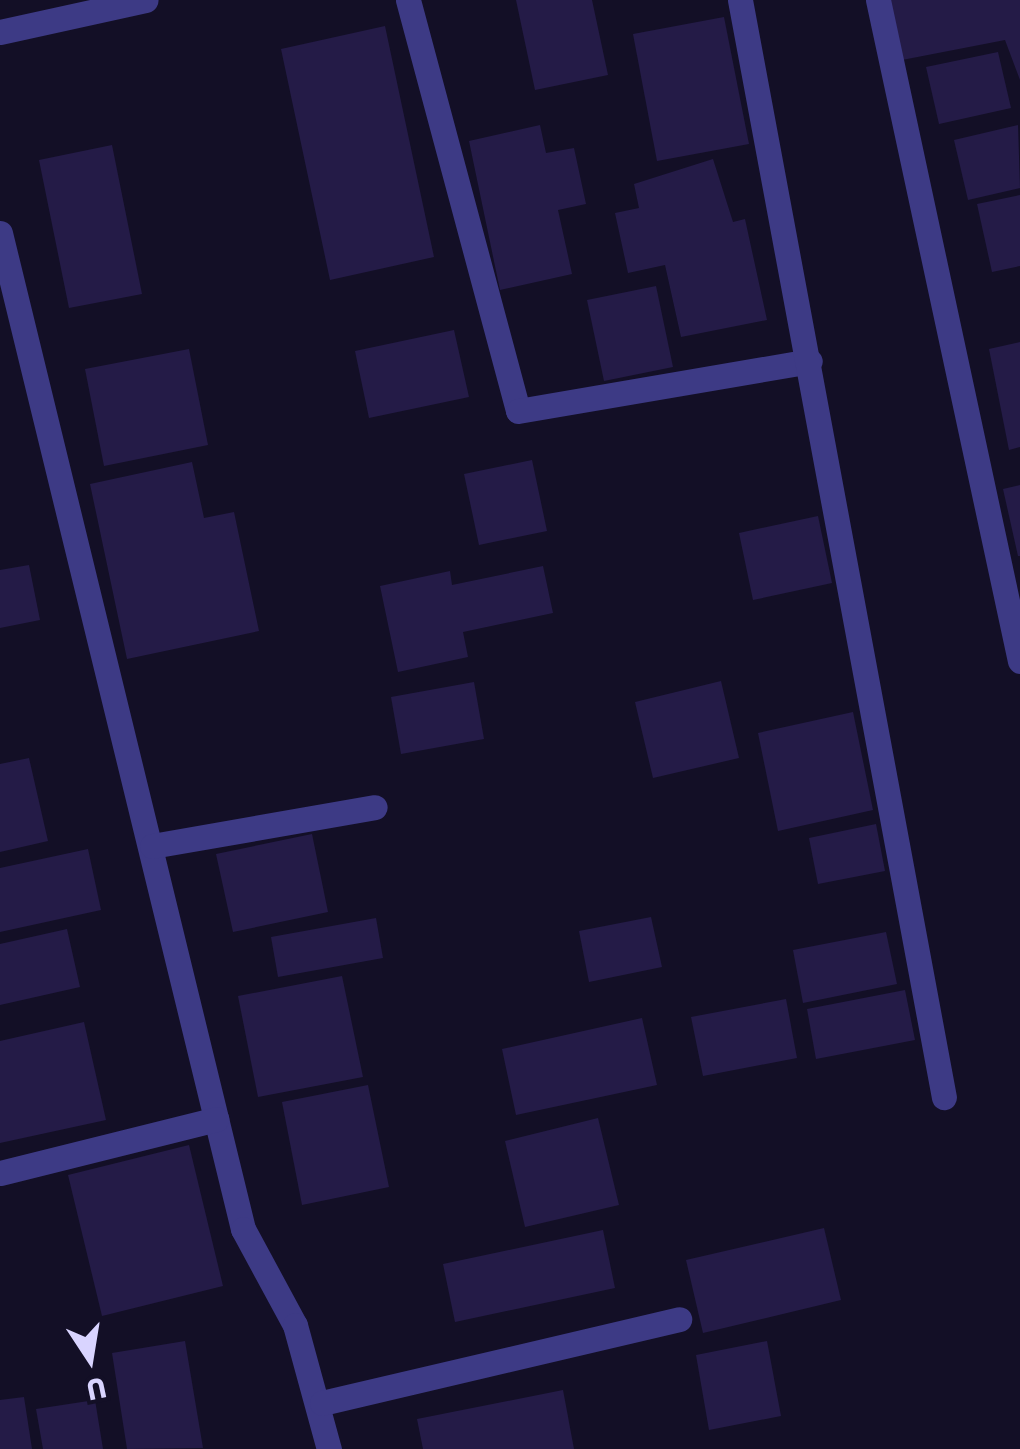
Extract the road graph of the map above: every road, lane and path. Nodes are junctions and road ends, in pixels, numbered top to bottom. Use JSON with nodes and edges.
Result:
{"nodes":[{"id":1,"x":146,"y":0,"type":"edge"},
{"id":2,"x":408,"y":0,"type":"edge"},
{"id":3,"x":740,"y":0,"type":"edge"},
{"id":4,"x":878,"y":0,"type":"edge"},
{"id":5,"x":0,"y":32,"type":"edge"},
{"id":6,"x":0,"y":233,"type":"edge"},
{"id":7,"x":810,"y":361,"type":"junction"},
{"id":8,"x":1020,"y":661,"type":"edge"},
{"id":9,"x":375,"y":808,"type":"dead end"},
{"id":10,"x":152,"y":846,"type":"junction"},
{"id":11,"x":944,"y":1098,"type":"dead end"},
{"id":12,"x":216,"y":1119,"type":"junction"},
{"id":13,"x":0,"y":1173,"type":"edge"},
{"id":14,"x":679,"y":1319,"type":"dead end"},
{"id":15,"x":322,"y":1403,"type":"junction"},
{"id":16,"x":329,"y":1449,"type":"edge"}],
"edges":[{"from":1,"to":5,"type":"street"},
{"from":2,"to":7,"type":"street"},
{"from":3,"to":7,"type":"street"},
{"from":4,"to":8,"type":"street"},
{"from":6,"to":10,"type":"street"},
{"from":7,"to":11,"type":"street"},
{"from":9,"to":10,"type":"street"},
{"from":10,"to":12,"type":"street"},
{"from":12,"to":13,"type":"street"},
{"from":12,"to":15,"type":"street"},
{"from":14,"to":15,"type":"street"},
{"from":15,"to":16,"type":"street"}]}
